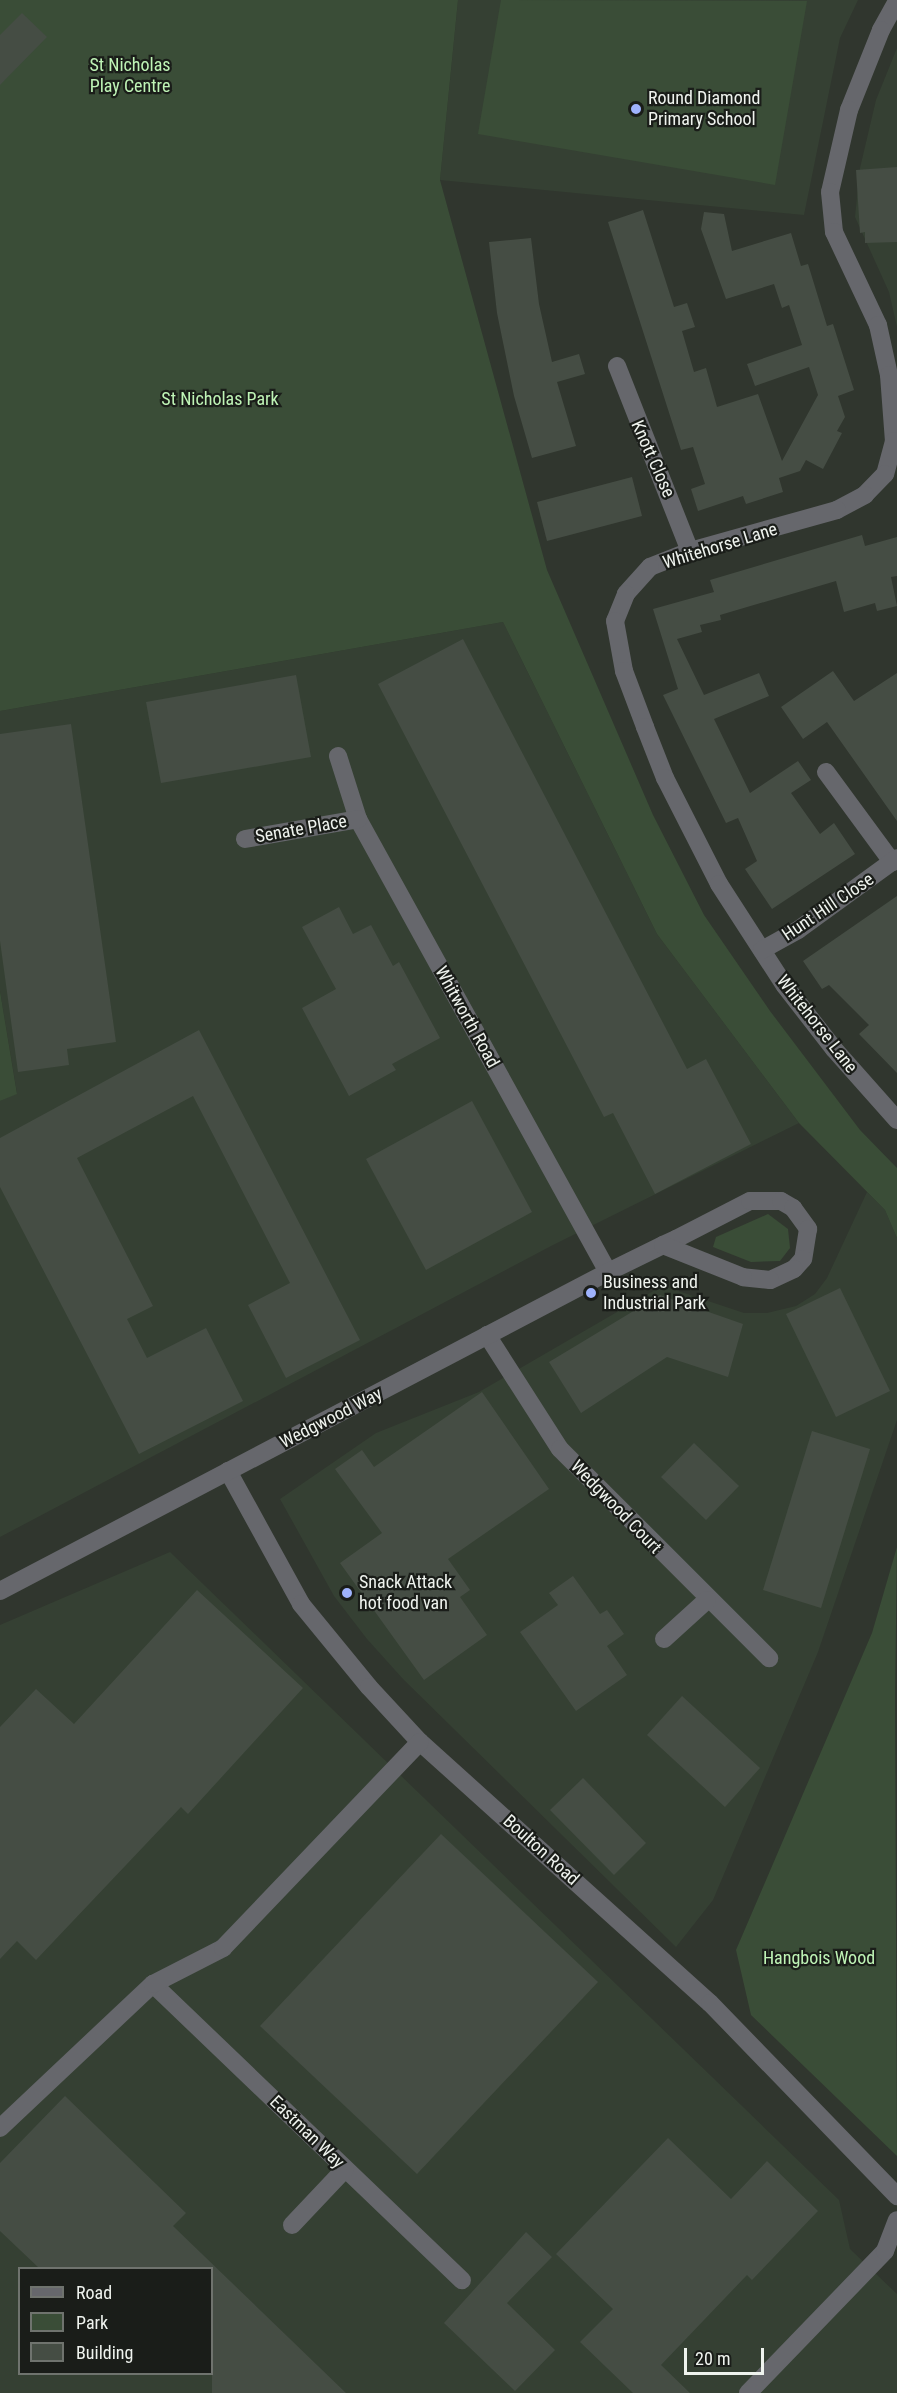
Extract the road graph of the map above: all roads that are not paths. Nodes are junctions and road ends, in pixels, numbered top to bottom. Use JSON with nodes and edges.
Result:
{"nodes":[{"id":1,"x":897,"y":1,"type":"edge"},
{"id":2,"x":617,"y":366,"type":"dead end"},
{"id":3,"x":690,"y":551,"type":"junction"},
{"id":4,"x":338,"y":756,"type":"dead end"},
{"id":5,"x":826,"y":772,"type":"dead end"},
{"id":6,"x":358,"y":819,"type":"junction"},
{"id":7,"x":245,"y":839,"type":"dead end"},
{"id":8,"x":894,"y":860,"type":"edge"},
{"id":9,"x":762,"y":950,"type":"junction"},
{"id":10,"x":897,"y":1120,"type":"edge"},
{"id":11,"x":663,"y":1245,"type":"junction"},
{"id":12,"x":608,"y":1272,"type":"junction"},
{"id":13,"x":487,"y":1335,"type":"junction"},
{"id":14,"x":228,"y":1472,"type":"junction"},
{"id":15,"x":0,"y":1591,"type":"edge"},
{"id":16,"x":707,"y":1600,"type":"junction"},
{"id":17,"x":664,"y":1639,"type":"dead end"},
{"id":18,"x":769,"y":1658,"type":"dead end"},
{"id":19,"x":420,"y":1742,"type":"junction"},
{"id":20,"x":153,"y":1984,"type":"junction"},
{"id":21,"x":0,"y":2128,"type":"edge"},
{"id":22,"x":345,"y":2169,"type":"junction"},
{"id":23,"x":897,"y":2196,"type":"edge"},
{"id":24,"x":897,"y":2220,"type":"edge"},
{"id":25,"x":292,"y":2225,"type":"dead end"},
{"id":26,"x":462,"y":2280,"type":"dead end"},
{"id":27,"x":748,"y":2393,"type":"edge"}],
"edges":[{"from":1,"to":3,"type":"street","name":"Whitehorse Lane"},
{"from":2,"to":3,"type":"street","name":"Knott Close"},
{"from":3,"to":9,"type":"street","name":"Whitehorse Lane"},
{"from":4,"to":6,"type":"street","name":"Whitworth Road"},
{"from":5,"to":8,"type":"street","name":"Hunt Hill Close"},
{"from":6,"to":7,"type":"street","name":"Senate Place"},
{"from":6,"to":12,"type":"street","name":"Whitworth Road"},
{"from":8,"to":9,"type":"street","name":"Hunt Hill Close"},
{"from":9,"to":10,"type":"street","name":"Whitehorse Lane"},
{"from":11,"to":11,"type":"street","name":"Wedgwood Way"},
{"from":11,"to":12,"type":"street","name":"Wedgwood Way"},
{"from":12,"to":13,"type":"street","name":"Wedgwood Way"},
{"from":13,"to":14,"type":"street","name":"Wedgwood Way"},
{"from":13,"to":16,"type":"street","name":"Wedgwood Court"},
{"from":14,"to":15,"type":"street","name":"Wedgwood Way"},
{"from":14,"to":19,"type":"street","name":"Boulton Road"},
{"from":16,"to":17,"type":"street"},
{"from":16,"to":18,"type":"street","name":"Wedgwood Court"},
{"from":19,"to":20,"type":"street"},
{"from":19,"to":23,"type":"street","name":"Boulton Road"},
{"from":20,"to":21,"type":"street"},
{"from":20,"to":22,"type":"street","name":"Eastman Way"},
{"from":22,"to":25,"type":"street"},
{"from":22,"to":26,"type":"street","name":"Eastman Way"},
{"from":24,"to":27,"type":"street"}]}
